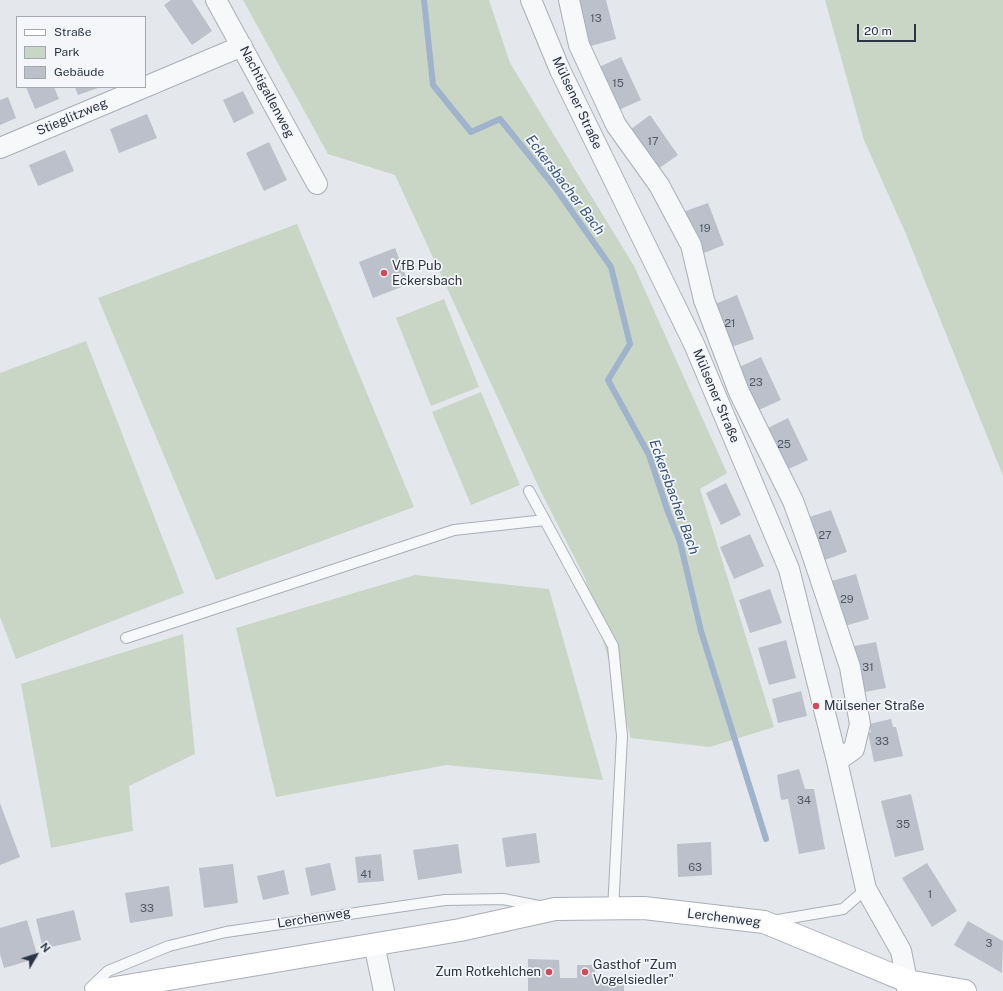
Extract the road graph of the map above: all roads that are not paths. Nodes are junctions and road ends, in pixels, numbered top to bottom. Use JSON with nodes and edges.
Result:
{"nodes":[{"id":1,"x":216,"y":0,"type":"edge"},
{"id":2,"x":531,"y":0,"type":"edge"},
{"id":3,"x":569,"y":0,"type":"edge"},
{"id":4,"x":242,"y":46,"type":"junction"},
{"id":5,"x":146,"y":87,"type":"edge"},
{"id":6,"x":143,"y":88,"type":"edge"},
{"id":7,"x":0,"y":148,"type":"edge"},
{"id":8,"x":317,"y":184,"type":"dead end"},
{"id":9,"x":530,"y":491,"type":"dead end"},
{"id":10,"x":545,"y":520,"type":"junction"},
{"id":11,"x":126,"y":638,"type":"dead end"},
{"id":12,"x":837,"y":761,"type":"junction"},
{"id":13,"x":866,"y":889,"type":"junction"},
{"id":14,"x":555,"y":909,"type":"junction"},
{"id":15,"x":612,"y":910,"type":"junction"},
{"id":16,"x":764,"y":922,"type":"junction"},
{"id":17,"x":374,"y":944,"type":"junction"},
{"id":18,"x":907,"y":986,"type":"edge"},
{"id":19,"x":87,"y":991,"type":"edge"},
{"id":20,"x":97,"y":991,"type":"edge"},
{"id":21,"x":384,"y":991,"type":"edge"},
{"id":22,"x":965,"y":991,"type":"edge"}],
"edges":[{"from":1,"to":4,"type":"street","name":"Nachtigallenweg"},
{"from":2,"to":12,"type":"street","name":"Mülsener Straße"},
{"from":3,"to":12,"type":"street"},
{"from":4,"to":5,"type":"street","name":"Stieglitzweg"},
{"from":4,"to":8,"type":"street","name":"Nachtigallenweg"},
{"from":6,"to":7,"type":"street","name":"Stieglitzweg"},
{"from":9,"to":10,"type":"lane"},
{"from":10,"to":11,"type":"lane"},
{"from":10,"to":15,"type":"lane"},
{"from":12,"to":13,"type":"street","name":"Mülsener Straße"},
{"from":13,"to":16,"type":"lane"},
{"from":13,"to":18,"type":"street","name":"Mülsener Straße"},
{"from":14,"to":15,"type":"street","name":"Lerchenweg"},
{"from":14,"to":17,"type":"street","name":"Lerchenweg"},
{"from":14,"to":19,"type":"lane","name":"Lerchenweg"},
{"from":15,"to":16,"type":"street","name":"Lerchenweg"},
{"from":16,"to":18,"type":"street","name":"Lerchenweg"},
{"from":17,"to":20,"type":"street","name":"Lerchenweg"},
{"from":17,"to":21,"type":"street"},
{"from":18,"to":22,"type":"street","name":"Lerchenweg"}]}
